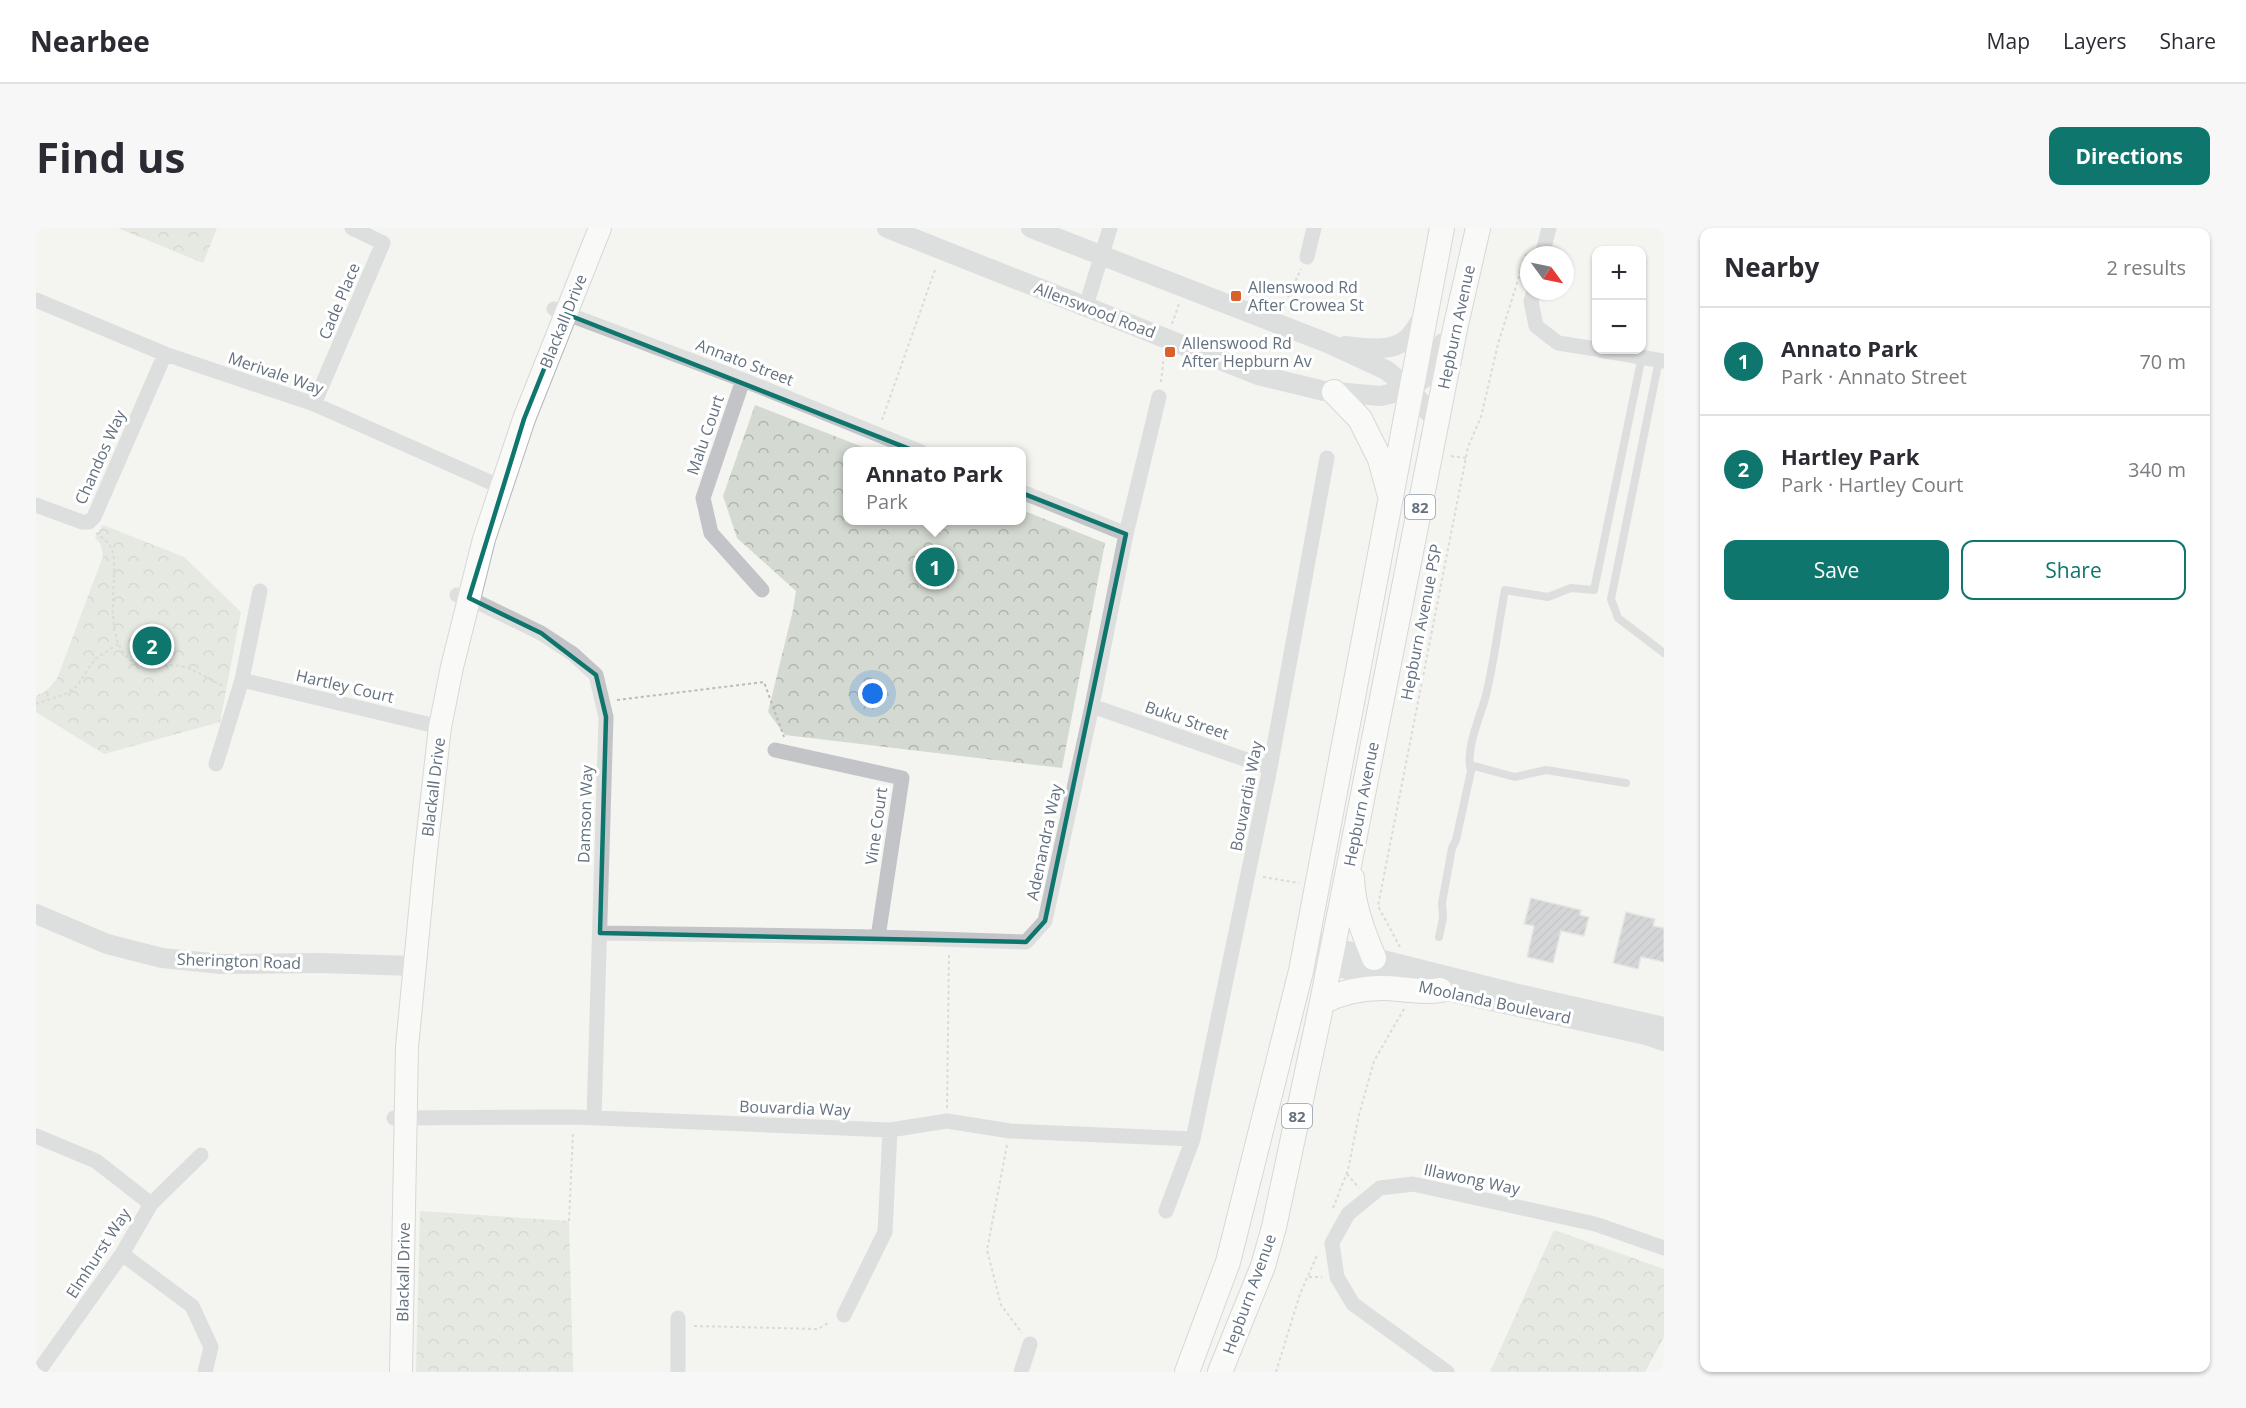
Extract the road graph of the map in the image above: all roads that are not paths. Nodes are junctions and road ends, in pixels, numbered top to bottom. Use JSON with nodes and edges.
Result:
{"nodes":[{"id":1,"x":352,"y":228,"type":"edge"},
{"id":2,"x":587,"y":228,"type":"edge"},
{"id":3,"x":600,"y":228,"type":"edge"},
{"id":4,"x":887,"y":228,"type":"edge"},
{"id":5,"x":1031,"y":228,"type":"edge"},
{"id":6,"x":1110,"y":228,"type":"edge"},
{"id":7,"x":1314,"y":228,"type":"edge"},
{"id":8,"x":1442,"y":228,"type":"edge"},
{"id":9,"x":1476,"y":228,"type":"edge"},
{"id":10,"x":1549,"y":228,"type":"edge"},
{"id":11,"x":1538,"y":246,"type":"edge"},
{"id":12,"x":1102,"y":256,"type":"junction"},
{"id":13,"x":1307,"y":257,"type":"road end"},
{"id":14,"x":36,"y":300,"type":"edge"},
{"id":15,"x":1532,"y":300,"type":"edge"},
{"id":16,"x":1086,"y":306,"type":"junction"},
{"id":17,"x":560,"y":311,"type":"junction"},
{"id":18,"x":1425,"y":314,"type":"junction"},
{"id":19,"x":1330,"y":344,"type":"junction"},
{"id":20,"x":1592,"y":348,"type":"edge"},
{"id":21,"x":165,"y":354,"type":"junction"},
{"id":22,"x":1629,"y":354,"type":"edge"},
{"id":23,"x":1642,"y":356,"type":"junction"},
{"id":24,"x":1661,"y":360,"type":"edge"},
{"id":25,"x":743,"y":380,"type":"junction"},
{"id":26,"x":1410,"y":389,"type":"junction"},
{"id":27,"x":1334,"y":392,"type":"junction"},
{"id":28,"x":1159,"y":397,"type":"dead end"},
{"id":29,"x":314,"y":404,"type":"junction"},
{"id":30,"x":1437,"y":422,"type":"junction"},
{"id":31,"x":909,"y":447,"type":"edge"},
{"id":32,"x":1327,"y":459,"type":"dead end"},
{"id":33,"x":496,"y":485,"type":"junction"},
{"id":34,"x":1026,"y":494,"type":"edge"},
{"id":35,"x":1390,"y":497,"type":"junction"},
{"id":36,"x":36,"y":505,"type":"edge"},
{"id":37,"x":1126,"y":534,"type":"junction"},
{"id":38,"x":762,"y":590,"type":"dead end"},
{"id":39,"x":260,"y":591,"type":"dead end"},
{"id":40,"x":463,"y":596,"type":"junction"},
{"id":41,"x":1664,"y":653,"type":"edge"},
{"id":42,"x":240,"y":685,"type":"junction"},
{"id":43,"x":1092,"y":706,"type":"junction"},
{"id":44,"x":434,"y":725,"type":"junction"},
{"id":45,"x":782,"y":751,"type":"road end"},
{"id":46,"x":216,"y":764,"type":"dead end"},
{"id":47,"x":1470,"y":765,"type":"junction"},
{"id":48,"x":1270,"y":768,"type":"junction"},
{"id":49,"x":1626,"y":783,"type":"dead end"},
{"id":50,"x":1351,"y":854,"type":"junction"},
{"id":51,"x":36,"y":914,"type":"edge"},
{"id":52,"x":36,"y":928,"type":"edge"},
{"id":53,"x":600,"y":933,"type":"junction"},
{"id":54,"x":1309,"y":934,"type":"junction"},
{"id":55,"x":878,"y":937,"type":"junction"},
{"id":56,"x":1439,"y":937,"type":"dead end"},
{"id":57,"x":1330,"y":958,"type":"junction"},
{"id":58,"x":1374,"y":958,"type":"junction"},
{"id":59,"x":1301,"y":971,"type":"junction"},
{"id":60,"x":408,"y":973,"type":"junction"},
{"id":61,"x":1440,"y":990,"type":"junction"},
{"id":62,"x":1322,"y":1002,"type":"junction"},
{"id":63,"x":1664,"y":1027,"type":"edge"},
{"id":64,"x":1664,"y":1041,"type":"edge"},
{"id":65,"x":400,"y":1118,"type":"junction"},
{"id":66,"x":594,"y":1118,"type":"junction"},
{"id":67,"x":890,"y":1130,"type":"junction"},
{"id":68,"x":36,"y":1136,"type":"edge"},
{"id":69,"x":1193,"y":1139,"type":"junction"},
{"id":70,"x":201,"y":1155,"type":"dead end"},
{"id":71,"x":151,"y":1204,"type":"junction"},
{"id":72,"x":1166,"y":1211,"type":"dead end"},
{"id":73,"x":1664,"y":1248,"type":"edge"},
{"id":74,"x":122,"y":1254,"type":"junction"},
{"id":75,"x":844,"y":1315,"type":"road end"},
{"id":76,"x":678,"y":1322,"type":"road end"},
{"id":77,"x":1030,"y":1344,"type":"road end"},
{"id":78,"x":38,"y":1372,"type":"edge"},
{"id":79,"x":205,"y":1372,"type":"edge"},
{"id":80,"x":388,"y":1372,"type":"edge"},
{"id":81,"x":401,"y":1372,"type":"edge"},
{"id":82,"x":678,"y":1372,"type":"edge"},
{"id":83,"x":1021,"y":1372,"type":"edge"},
{"id":84,"x":1187,"y":1372,"type":"edge"},
{"id":85,"x":1220,"y":1372,"type":"edge"},
{"id":86,"x":1447,"y":1372,"type":"edge"}],
"edges":[{"from":1,"to":29,"type":"street","name":"Cade Place"},
{"from":2,"to":17,"type":"main road","name":"Blackall Drive"},
{"from":3,"to":17,"type":"main road","name":"Blackall Drive"},
{"from":4,"to":16,"type":"street","name":"Allenswood Road"},
{"from":5,"to":12,"type":"street"},
{"from":6,"to":12,"type":"street"},
{"from":7,"to":13,"type":"street"},
{"from":8,"to":18,"type":"main road","name":"Hepburn Avenue","number":"82"},
{"from":9,"to":26,"type":"street","name":"Allenswood Road"},
{"from":9,"to":30,"type":"main road","name":"Hepburn Avenue","number":"82"},
{"from":10,"to":11,"type":"street"},
{"from":12,"to":16,"type":"street"},
{"from":12,"to":19,"type":"street"},
{"from":14,"to":21,"type":"street","name":"Merivale Way"},
{"from":15,"to":20,"type":"street"},
{"from":16,"to":27,"type":"street","name":"Allenswood Road"},
{"from":17,"to":25,"type":"street","name":"Annato Street"},
{"from":17,"to":33,"type":"main road","name":"Blackall Drive"},
{"from":18,"to":19,"type":"street"},
{"from":18,"to":26,"type":"main road","name":"Hepburn Avenue","number":"82"},
{"from":19,"to":26,"type":"street"},
{"from":21,"to":29,"type":"street","name":"Merivale Way"},
{"from":21,"to":36,"type":"street","name":"Chandos Way"},
{"from":22,"to":23,"type":"street"},
{"from":23,"to":24,"type":"street"},
{"from":23,"to":47,"type":"lane"},
{"from":24,"to":41,"type":"lane"},
{"from":25,"to":31,"type":"street","name":"Annato Street"},
{"from":25,"to":38,"type":"street","name":"Malu Court"},
{"from":26,"to":27,"type":"street","name":"Allenswood Road"},
{"from":26,"to":30,"type":"street"},
{"from":26,"to":35,"type":"main road","name":"Hepburn Avenue","number":"82"},
{"from":27,"to":35,"type":"main road"},
{"from":28,"to":37,"type":"street","name":"Adenandra Way"},
{"from":29,"to":33,"type":"street","name":"Merivale Way"},
{"from":30,"to":50,"type":"main road","name":"Hepburn Avenue","number":"82"},
{"from":32,"to":48,"type":"street","name":"Bouvardia Way"},
{"from":33,"to":40,"type":"main road","name":"Blackall Drive"},
{"from":34,"to":37,"type":"street"},
{"from":35,"to":54,"type":"main road","name":"Hepburn Avenue","number":"82"},
{"from":37,"to":43,"type":"street","name":"Adenandra Way"},
{"from":39,"to":42,"type":"street"},
{"from":40,"to":44,"type":"main road","name":"Blackall Drive"},
{"from":40,"to":53,"type":"street","name":"Damson Way"},
{"from":42,"to":44,"type":"street","name":"Hartley Court"},
{"from":42,"to":46,"type":"street"},
{"from":43,"to":48,"type":"street","name":"Buku Street"},
{"from":43,"to":55,"type":"street","name":"Adenandra Way"},
{"from":44,"to":60,"type":"main road","name":"Blackall Drive"},
{"from":45,"to":55,"type":"street","name":"Vine Court"},
{"from":47,"to":49,"type":"lane"},
{"from":47,"to":56,"type":"lane"},
{"from":48,"to":69,"type":"street","name":"Bouvardia Way"},
{"from":50,"to":57,"type":"main road","name":"Hepburn Avenue","number":"82"},
{"from":50,"to":58,"type":"main road"},
{"from":51,"to":60,"type":"street","name":"Sherington Road"},
{"from":52,"to":60,"type":"street","name":"Sherington Road"},
{"from":53,"to":55,"type":"street","name":"Adenandra Way"},
{"from":53,"to":66,"type":"street","name":"Damson Way"},
{"from":54,"to":57,"type":"street","name":"Moolanda Boulevard"},
{"from":54,"to":59,"type":"main road","name":"Hepburn Avenue","number":"82"},
{"from":57,"to":58,"type":"street","name":"Moolanda Boulevard"},
{"from":57,"to":59,"type":"street","name":"Moolanda Boulevard"},
{"from":57,"to":61,"type":"street","name":"Moolanda Boulevard"},
{"from":57,"to":62,"type":"main road","name":"Hepburn Avenue","number":"82"},
{"from":58,"to":63,"type":"street","name":"Moolanda Boulevard"},
{"from":59,"to":84,"type":"main road","name":"Hepburn Avenue","number":"82"},
{"from":60,"to":65,"type":"main road","name":"Blackall Drive"},
{"from":61,"to":62,"type":"main road"},
{"from":61,"to":64,"type":"street","name":"Moolanda Boulevard"},
{"from":62,"to":85,"type":"main road","name":"Hepburn Avenue","number":"82"},
{"from":65,"to":66,"type":"street","name":"Bouvardia Way"},
{"from":65,"to":80,"type":"main road","name":"Blackall Drive"},
{"from":65,"to":81,"type":"main road","name":"Blackall Drive"},
{"from":66,"to":67,"type":"street","name":"Bouvardia Way"},
{"from":67,"to":69,"type":"street","name":"Bouvardia Way"},
{"from":67,"to":75,"type":"street"},
{"from":68,"to":71,"type":"street","name":"Elmhurst Way"},
{"from":69,"to":72,"type":"street","name":"Bouvardia Way"},
{"from":70,"to":71,"type":"street"},
{"from":71,"to":74,"type":"street","name":"Elmhurst Way"},
{"from":73,"to":86,"type":"street","name":"Illawong Way"},
{"from":74,"to":78,"type":"street","name":"Elmhurst Way"},
{"from":74,"to":79,"type":"street"},
{"from":76,"to":82,"type":"street"},
{"from":77,"to":83,"type":"street"}]}
